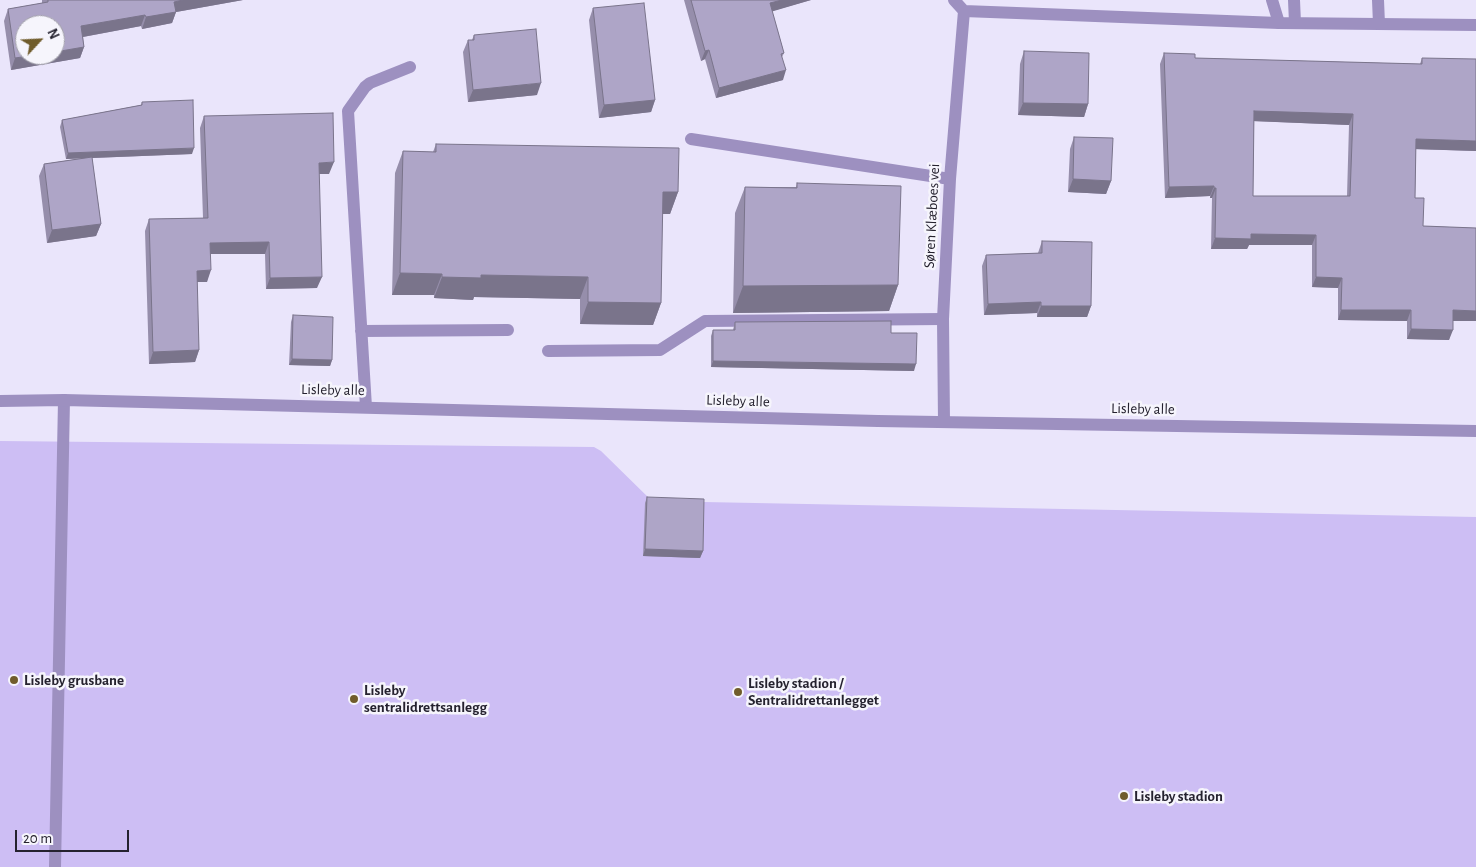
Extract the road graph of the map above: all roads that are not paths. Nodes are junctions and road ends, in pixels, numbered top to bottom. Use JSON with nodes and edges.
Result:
{"nodes":[{"id":1,"x":954,"y":0,"type":"edge"},
{"id":2,"x":1272,"y":0,"type":"edge"},
{"id":3,"x":1294,"y":0,"type":"edge"},
{"id":4,"x":1378,"y":0,"type":"edge"},
{"id":5,"x":964,"y":11,"type":"junction"},
{"id":6,"x":1279,"y":23,"type":"junction"},
{"id":7,"x":1295,"y":23,"type":"junction"},
{"id":8,"x":1379,"y":24,"type":"junction"},
{"id":9,"x":1476,"y":25,"type":"edge"},
{"id":10,"x":410,"y":67,"type":"dead end"},
{"id":11,"x":691,"y":139,"type":"dead end"},
{"id":12,"x":950,"y":179,"type":"junction"},
{"id":13,"x":943,"y":319,"type":"junction"},
{"id":14,"x":361,"y":330,"type":"junction"},
{"id":15,"x":508,"y":330,"type":"dead end"},
{"id":16,"x":548,"y":351,"type":"dead end"},
{"id":17,"x":64,"y":400,"type":"junction"},
{"id":18,"x":0,"y":401,"type":"edge"},
{"id":19,"x":366,"y":407,"type":"junction"},
{"id":20,"x":944,"y":422,"type":"junction"},
{"id":21,"x":1476,"y":431,"type":"edge"},
{"id":22,"x":55,"y":867,"type":"edge"}],
"edges":[{"from":1,"to":5,"type":"street"},
{"from":2,"to":6,"type":"street"},
{"from":3,"to":7,"type":"street"},
{"from":4,"to":8,"type":"street"},
{"from":5,"to":6,"type":"street"},
{"from":5,"to":12,"type":"street","name":"Søren Klæboes vei"},
{"from":6,"to":7,"type":"street"},
{"from":7,"to":8,"type":"street"},
{"from":8,"to":9,"type":"street"},
{"from":10,"to":14,"type":"street"},
{"from":11,"to":12,"type":"street"},
{"from":12,"to":13,"type":"street","name":"Søren Klæboes vei"},
{"from":13,"to":16,"type":"street"},
{"from":13,"to":20,"type":"street","name":"Søren Klæboes vei"},
{"from":14,"to":15,"type":"street"},
{"from":14,"to":19,"type":"street"},
{"from":17,"to":18,"type":"street","name":"Lisleby alle"},
{"from":17,"to":19,"type":"street","name":"Lisleby alle"},
{"from":17,"to":22,"type":"street"},
{"from":19,"to":20,"type":"street","name":"Lisleby alle"},
{"from":20,"to":21,"type":"street","name":"Lisleby alle"}]}
